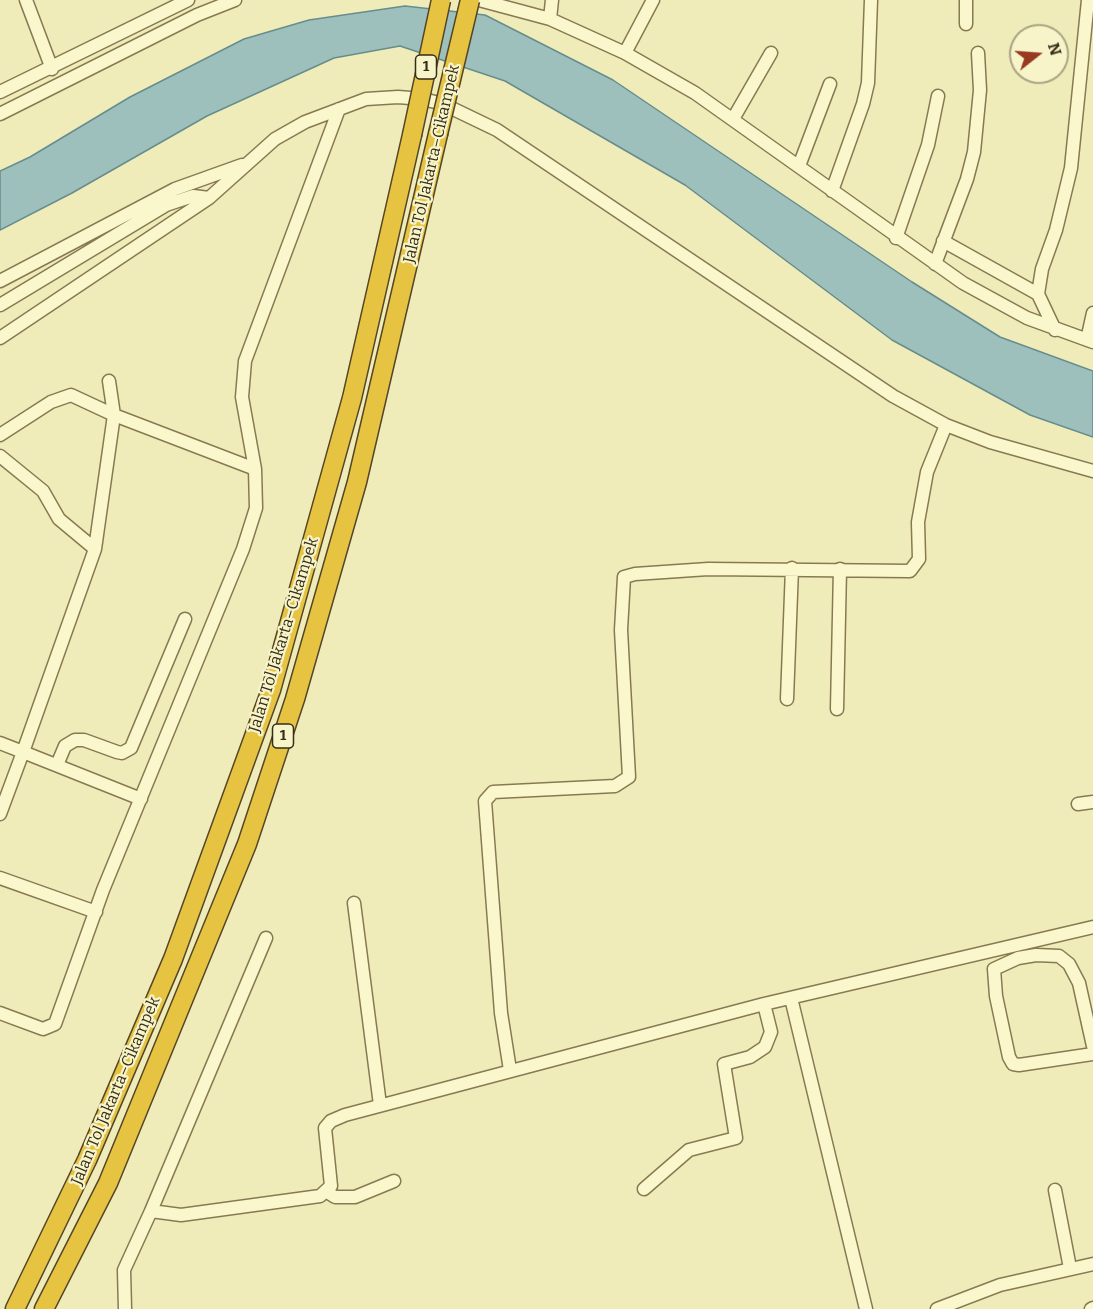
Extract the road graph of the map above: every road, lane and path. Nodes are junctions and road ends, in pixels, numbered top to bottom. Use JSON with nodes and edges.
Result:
{"nodes":[{"id":1,"x":26,"y":0,"type":"edge"},
{"id":2,"x":188,"y":0,"type":"edge"},
{"id":3,"x":235,"y":0,"type":"edge"},
{"id":4,"x":441,"y":0,"type":"edge"},
{"id":5,"x":470,"y":0,"type":"edge"},
{"id":6,"x":479,"y":0,"type":"edge"},
{"id":7,"x":552,"y":0,"type":"edge"},
{"id":8,"x":653,"y":0,"type":"edge"},
{"id":9,"x":871,"y":0,"type":"edge"},
{"id":10,"x":966,"y":0,"type":"edge"},
{"id":11,"x":1088,"y":0,"type":"edge"},
{"id":12,"x":550,"y":19,"type":"junction"},
{"id":13,"x":966,"y":24,"type":"dead end"},
{"id":14,"x":625,"y":53,"type":"junction"},
{"id":15,"x":978,"y":53,"type":"dead end"},
{"id":16,"x":771,"y":54,"type":"dead end"},
{"id":17,"x":52,"y":69,"type":"junction"},
{"id":18,"x":1088,"y":72,"type":"edge"},
{"id":19,"x":831,"y":84,"type":"dead end"},
{"id":20,"x":0,"y":92,"type":"edge"},
{"id":21,"x":938,"y":96,"type":"dead end"},
{"id":22,"x":339,"y":109,"type":"junction"},
{"id":23,"x":0,"y":114,"type":"edge"},
{"id":24,"x":733,"y":119,"type":"junction"},
{"id":25,"x":249,"y":163,"type":"junction"},
{"id":26,"x":799,"y":166,"type":"junction"},
{"id":27,"x":832,"y":191,"type":"junction"},
{"id":28,"x":209,"y":198,"type":"junction"},
{"id":29,"x":896,"y":238,"type":"junction"},
{"id":30,"x":943,"y":241,"type":"junction"},
{"id":31,"x":935,"y":264,"type":"junction"},
{"id":32,"x":0,"y":281,"type":"edge"},
{"id":33,"x":1038,"y":294,"type":"junction"},
{"id":34,"x":0,"y":305,"type":"edge"},
{"id":35,"x":1093,"y":313,"type":"edge"},
{"id":36,"x":1055,"y":330,"type":"junction"},
{"id":37,"x":0,"y":338,"type":"edge"},
{"id":38,"x":1090,"y":341,"type":"edge"},
{"id":39,"x":110,"y":381,"type":"dead end"},
{"id":40,"x":114,"y":415,"type":"junction"},
{"id":41,"x":946,"y":425,"type":"junction"},
{"id":42,"x":0,"y":435,"type":"edge"},
{"id":43,"x":0,"y":456,"type":"edge"},
{"id":44,"x":255,"y":470,"type":"junction"},
{"id":45,"x":1093,"y":471,"type":"edge"},
{"id":46,"x":95,"y":549,"type":"junction"},
{"id":47,"x":792,"y":568,"type":"junction"},
{"id":48,"x":840,"y":569,"type":"junction"},
{"id":49,"x":185,"y":619,"type":"dead end"},
{"id":50,"x":787,"y":699,"type":"dead end"},
{"id":51,"x":837,"y":709,"type":"dead end"},
{"id":52,"x":0,"y":743,"type":"edge"},
{"id":53,"x":23,"y":752,"type":"junction"},
{"id":54,"x":57,"y":765,"type":"junction"},
{"id":55,"x":141,"y":798,"type":"junction"},
{"id":56,"x":1093,"y":802,"type":"edge"},
{"id":57,"x":1078,"y":804,"type":"dead end"},
{"id":58,"x":0,"y":814,"type":"edge"},
{"id":59,"x":0,"y":878,"type":"edge"},
{"id":60,"x":354,"y":903,"type":"dead end"},
{"id":61,"x":96,"y":912,"type":"junction"},
{"id":62,"x":1093,"y":927,"type":"edge"},
{"id":63,"x":266,"y":938,"type":"dead end"},
{"id":64,"x":791,"y":998,"type":"junction"},
{"id":65,"x":764,"y":1004,"type":"junction"},
{"id":66,"x":0,"y":1013,"type":"edge"},
{"id":67,"x":1090,"y":1018,"type":"edge"},
{"id":68,"x":1093,"y":1046,"type":"edge"},
{"id":69,"x":1093,"y":1054,"type":"edge"},
{"id":70,"x":510,"y":1071,"type":"junction"},
{"id":71,"x":380,"y":1105,"type":"junction"},
{"id":72,"x":394,"y":1181,"type":"dead end"},
{"id":73,"x":644,"y":1189,"type":"dead end"},
{"id":74,"x":1056,"y":1191,"type":"dead end"},
{"id":75,"x":327,"y":1192,"type":"junction"},
{"id":76,"x":151,"y":1211,"type":"junction"},
{"id":77,"x":1093,"y":1264,"type":"edge"},
{"id":78,"x":1070,"y":1268,"type":"junction"},
{"id":79,"x":15,"y":1309,"type":"edge"},
{"id":80,"x":44,"y":1309,"type":"edge"},
{"id":81,"x":125,"y":1309,"type":"edge"},
{"id":82,"x":866,"y":1309,"type":"edge"},
{"id":83,"x":937,"y":1309,"type":"edge"}],
"edges":[{"from":1,"to":17,"type":"street"},
{"from":2,"to":17,"type":"street"},
{"from":3,"to":23,"type":"street"},
{"from":4,"to":79,"type":"highway","name":"Jalan Tol Jakarta–Cikampek","number":"1","bridge":true},
{"from":5,"to":80,"type":"highway","name":"Jalan Tol Jakarta–Cikampek","number":"1","bridge":true},
{"from":6,"to":12,"type":"street"},
{"from":7,"to":12,"type":"street"},
{"from":8,"to":14,"type":"street"},
{"from":9,"to":27,"type":"street"},
{"from":10,"to":13,"type":"street"},
{"from":11,"to":18,"type":"street"},
{"from":12,"to":14,"type":"street"},
{"from":14,"to":24,"type":"street"},
{"from":15,"to":30,"type":"street"},
{"from":16,"to":24,"type":"street"},
{"from":17,"to":20,"type":"street"},
{"from":18,"to":33,"type":"street"},
{"from":19,"to":26,"type":"street"},
{"from":21,"to":29,"type":"street"},
{"from":22,"to":25,"type":"street"},
{"from":22,"to":41,"type":"street"},
{"from":22,"to":44,"type":"street"},
{"from":24,"to":26,"type":"street"},
{"from":25,"to":28,"type":"street"},
{"from":25,"to":32,"type":"street"},
{"from":26,"to":27,"type":"street"},
{"from":27,"to":29,"type":"street"},
{"from":28,"to":34,"type":"street"},
{"from":28,"to":37,"type":"street"},
{"from":29,"to":31,"type":"street"},
{"from":30,"to":31,"type":"street"},
{"from":30,"to":33,"type":"street"},
{"from":31,"to":36,"type":"street"},
{"from":33,"to":36,"type":"street"},
{"from":35,"to":38,"type":"street"},
{"from":36,"to":38,"type":"street"},
{"from":39,"to":40,"type":"street"},
{"from":40,"to":42,"type":"street"},
{"from":40,"to":44,"type":"street"},
{"from":40,"to":46,"type":"street"},
{"from":41,"to":45,"type":"street"},
{"from":41,"to":48,"type":"street"},
{"from":43,"to":46,"type":"street"},
{"from":44,"to":55,"type":"street"},
{"from":46,"to":53,"type":"street"},
{"from":47,"to":48,"type":"street"},
{"from":47,"to":50,"type":"street"},
{"from":47,"to":70,"type":"street"},
{"from":48,"to":51,"type":"street"},
{"from":49,"to":54,"type":"street"},
{"from":52,"to":53,"type":"street"},
{"from":53,"to":54,"type":"street"},
{"from":53,"to":58,"type":"street"},
{"from":54,"to":55,"type":"street"},
{"from":55,"to":61,"type":"street"},
{"from":56,"to":57,"type":"street"},
{"from":59,"to":61,"type":"street"},
{"from":60,"to":71,"type":"street"},
{"from":61,"to":66,"type":"street"},
{"from":62,"to":64,"type":"street"},
{"from":63,"to":76,"type":"street"},
{"from":64,"to":65,"type":"street"},
{"from":64,"to":82,"type":"street"},
{"from":65,"to":70,"type":"street"},
{"from":65,"to":73,"type":"street"},
{"from":67,"to":68,"type":"street"},
{"from":67,"to":69,"type":"street"},
{"from":70,"to":71,"type":"street"},
{"from":71,"to":75,"type":"street"},
{"from":72,"to":75,"type":"street"},
{"from":74,"to":78,"type":"street"},
{"from":75,"to":76,"type":"street"},
{"from":76,"to":81,"type":"street"},
{"from":77,"to":78,"type":"street"},
{"from":78,"to":83,"type":"street"}]}
